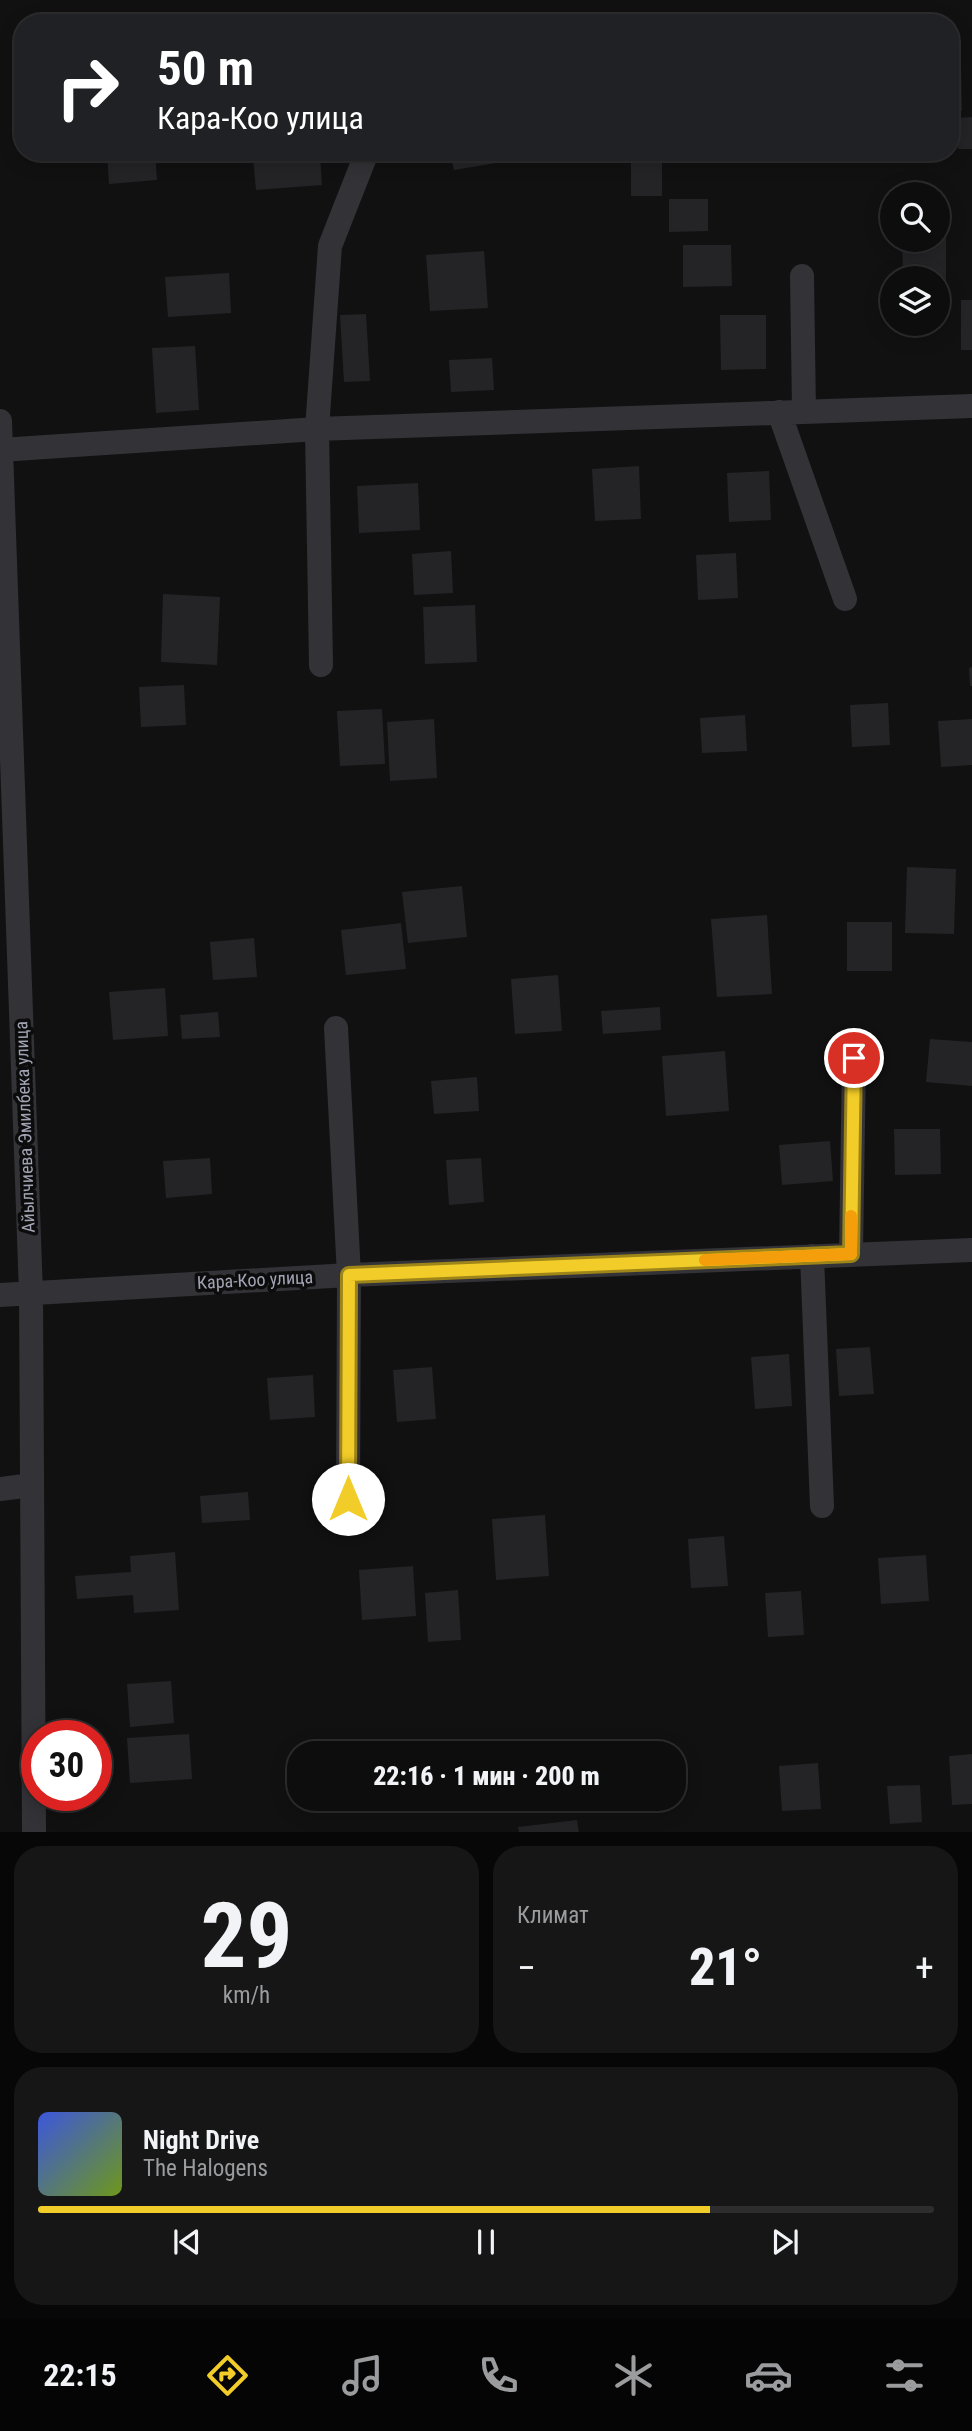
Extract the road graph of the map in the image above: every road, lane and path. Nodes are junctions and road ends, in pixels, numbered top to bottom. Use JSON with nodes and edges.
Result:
{"nodes":[{"id":1,"x":363,"y":161,"type":"edge"},
{"id":2,"x":802,"y":276,"type":"dead end"},
{"id":3,"x":972,"y":406,"type":"edge"},
{"id":4,"x":792,"y":412,"type":"junction"},
{"id":5,"x":0,"y":421,"type":"edge"},
{"id":6,"x":317,"y":429,"type":"junction"},
{"id":7,"x":1,"y":450,"type":"edge"},
{"id":8,"x":845,"y":599,"type":"dead end"},
{"id":9,"x":321,"y":665,"type":"dead end"},
{"id":10,"x":336,"y":1028,"type":"dead end"},
{"id":11,"x":854,"y":1058,"type":"dead end"},
{"id":12,"x":972,"y":1250,"type":"edge"},
{"id":13,"x":851,"y":1254,"type":"junction"},
{"id":14,"x":812,"y":1256,"type":"junction"},
{"id":15,"x":349,"y":1275,"type":"junction"},
{"id":16,"x":31,"y":1294,"type":"junction"},
{"id":17,"x":0,"y":1295,"type":"edge"},
{"id":18,"x":32,"y":1486,"type":"junction"},
{"id":19,"x":0,"y":1489,"type":"edge"},
{"id":20,"x":348,"y":1499,"type":"dead end"},
{"id":21,"x":822,"y":1506,"type":"dead end"},
{"id":22,"x":34,"y":1832,"type":"edge"}],
"edges":[{"from":1,"to":6,"type":"street"},
{"from":2,"to":4,"type":"street"},
{"from":3,"to":4,"type":"street"},
{"from":4,"to":6,"type":"street"},
{"from":4,"to":8,"type":"street"},
{"from":5,"to":7,"type":"street","name":"Айылчиева Эмилбека улица"},
{"from":6,"to":7,"type":"street"},
{"from":6,"to":9,"type":"street"},
{"from":7,"to":16,"type":"street","name":"Айылчиева Эмилбека улица"},
{"from":10,"to":15,"type":"street"},
{"from":11,"to":13,"type":"street"},
{"from":12,"to":13,"type":"street","name":"Кара-Коо улица"},
{"from":13,"to":14,"type":"street","name":"Кара-Коо улица"},
{"from":14,"to":15,"type":"street","name":"Кара-Коо улица"},
{"from":14,"to":21,"type":"street"},
{"from":15,"to":16,"type":"street","name":"Кара-Коо улица"},
{"from":15,"to":20,"type":"street"},
{"from":16,"to":17,"type":"street","name":"Кара-Коо улица"},
{"from":16,"to":18,"type":"street","name":"Айылчиева Эмилбека улица"},
{"from":18,"to":19,"type":"street"},
{"from":18,"to":22,"type":"street","name":"Айылчиева Эмилбека улица"}]}
